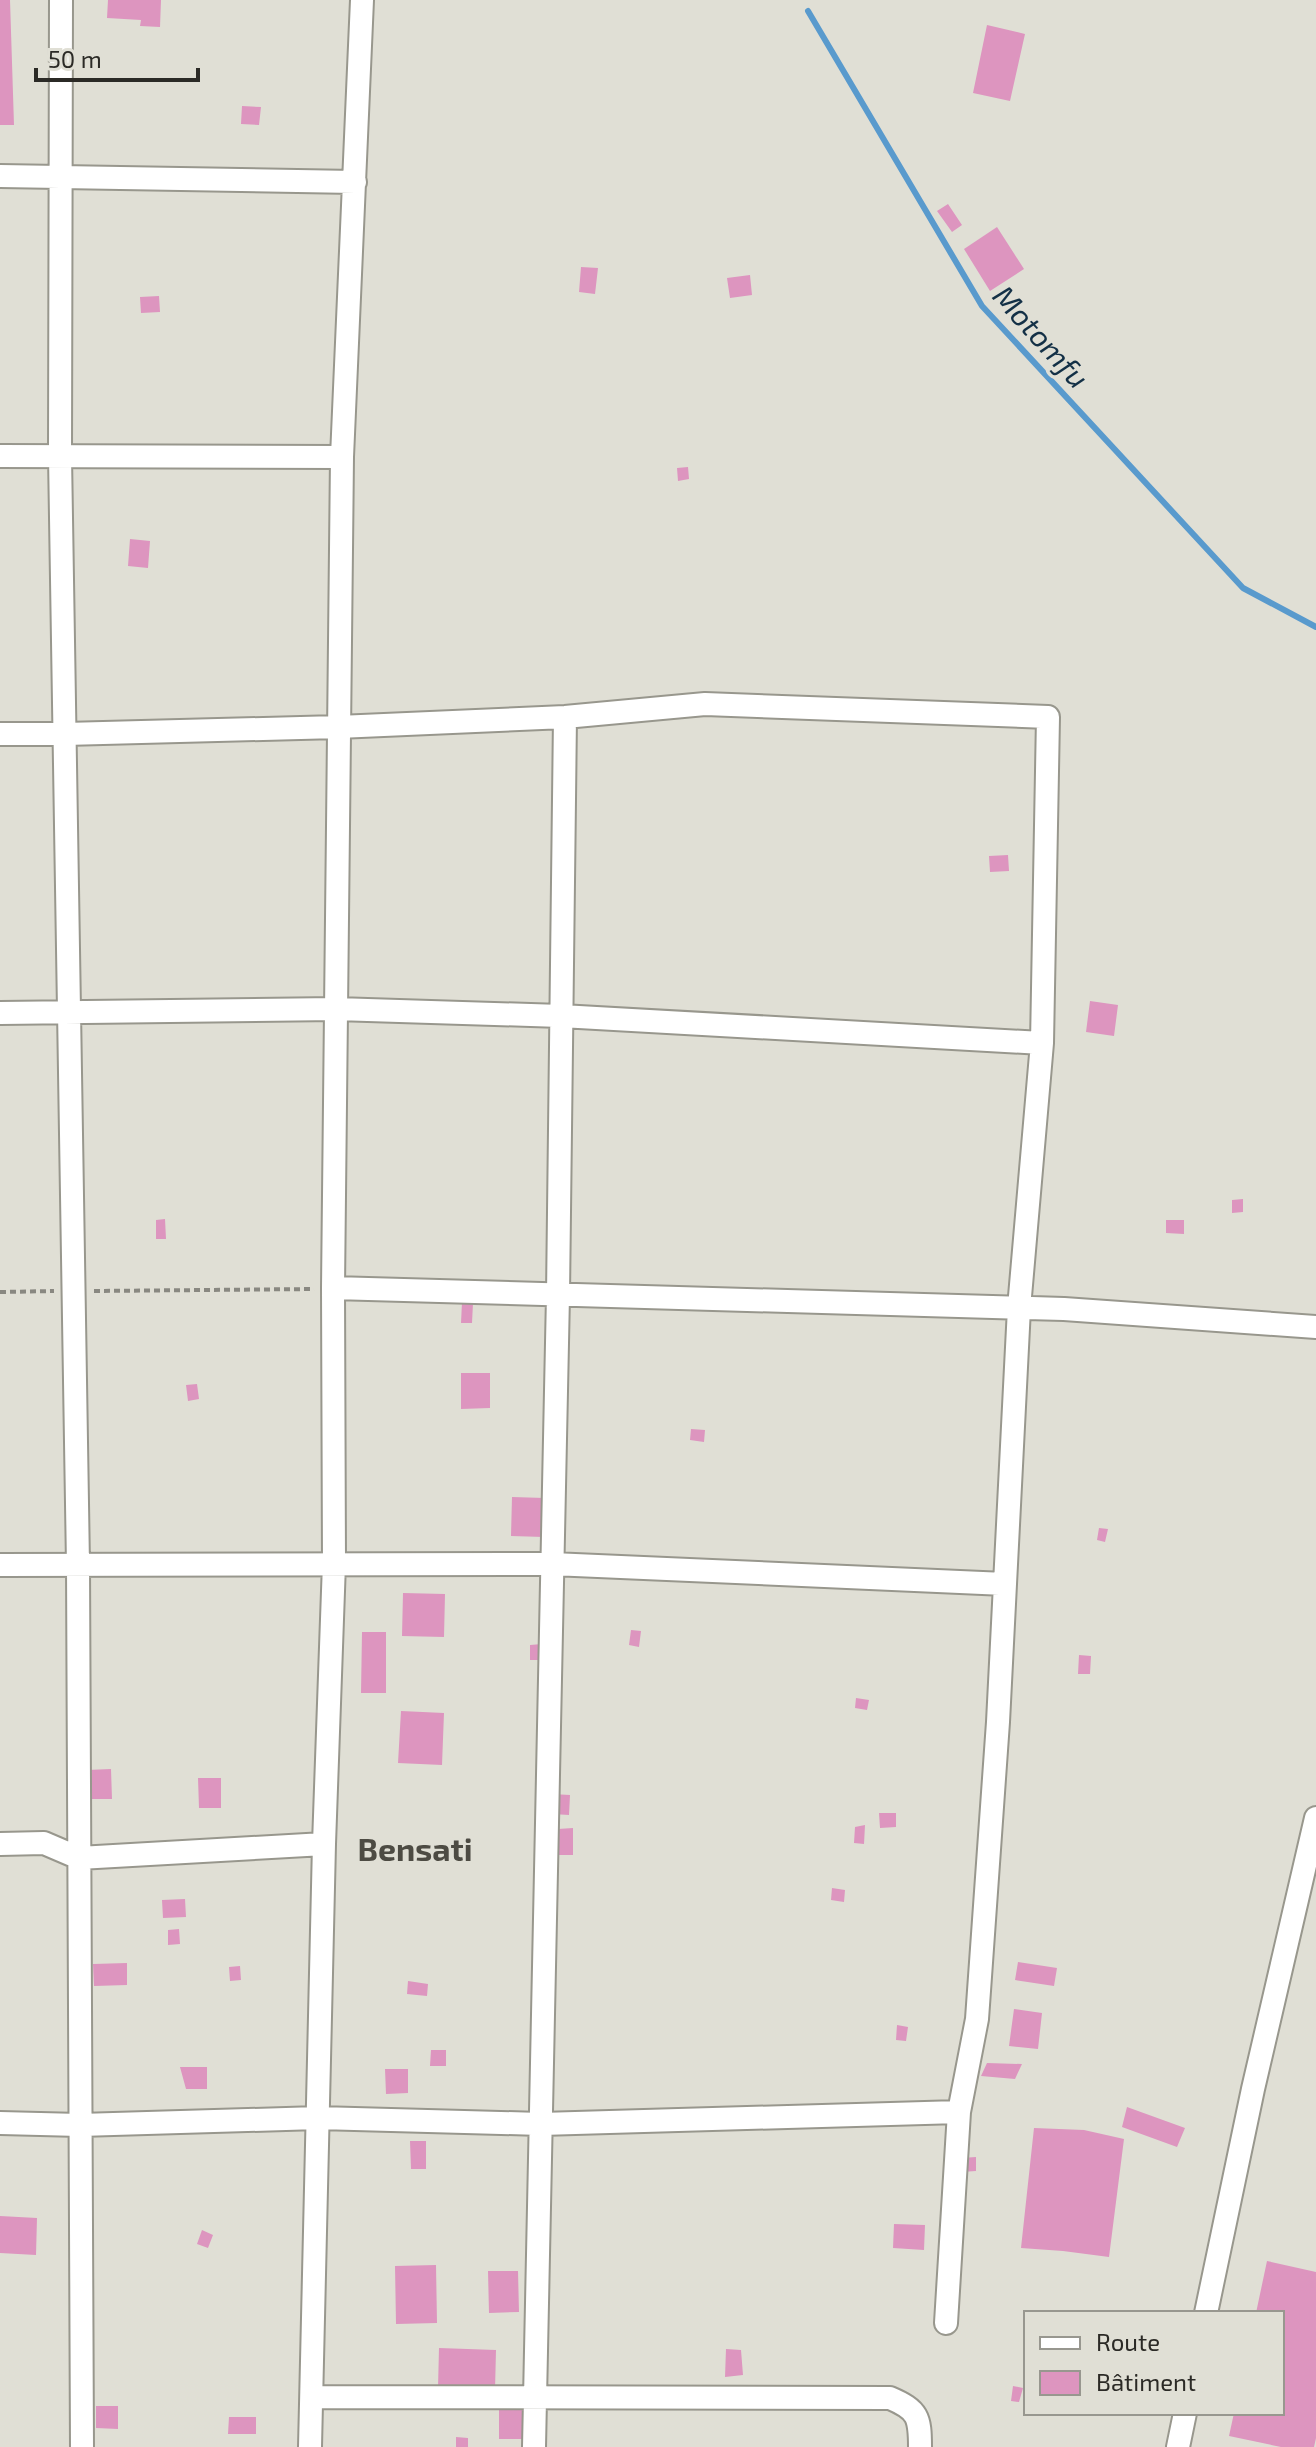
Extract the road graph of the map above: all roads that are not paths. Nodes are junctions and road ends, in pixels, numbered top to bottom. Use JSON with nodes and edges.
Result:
{"nodes":[{"id":1,"x":61,"y":0,"type":"edge"},
{"id":2,"x":362,"y":0,"type":"edge"},
{"id":3,"x":59,"y":175,"type":"junction"},
{"id":4,"x":0,"y":176,"type":"edge"},
{"id":5,"x":355,"y":182,"type":"junction"},
{"id":6,"x":0,"y":456,"type":"edge"},
{"id":7,"x":60,"y":456,"type":"junction"},
{"id":8,"x":342,"y":457,"type":"junction"},
{"id":9,"x":565,"y":717,"type":"junction"},
{"id":10,"x":338,"y":727,"type":"junction"},
{"id":11,"x":0,"y":734,"type":"edge"},
{"id":12,"x":65,"y":734,"type":"junction"},
{"id":13,"x":336,"y":1009,"type":"junction"},
{"id":14,"x":0,"y":1013,"type":"edge"},
{"id":15,"x":70,"y":1013,"type":"junction"},
{"id":16,"x":561,"y":1016,"type":"junction"},
{"id":17,"x":1042,"y":1043,"type":"junction"},
{"id":18,"x":333,"y":1288,"type":"junction"},
{"id":19,"x":558,"y":1295,"type":"junction"},
{"id":20,"x":1019,"y":1308,"type":"junction"},
{"id":21,"x":1316,"y":1327,"type":"edge"},
{"id":22,"x":334,"y":1563,"type":"junction"},
{"id":23,"x":552,"y":1564,"type":"junction"},
{"id":24,"x":0,"y":1565,"type":"edge"},
{"id":25,"x":78,"y":1565,"type":"junction"},
{"id":26,"x":1005,"y":1584,"type":"junction"},
{"id":27,"x":1316,"y":1818,"type":"edge"},
{"id":28,"x":0,"y":1844,"type":"edge"},
{"id":29,"x":324,"y":1844,"type":"junction"},
{"id":30,"x":79,"y":1858,"type":"junction"},
{"id":31,"x":959,"y":2112,"type":"junction"},
{"id":32,"x":318,"y":2118,"type":"junction"},
{"id":33,"x":0,"y":2123,"type":"edge"},
{"id":34,"x":541,"y":2124,"type":"junction"},
{"id":35,"x":80,"y":2125,"type":"junction"},
{"id":36,"x":1206,"y":2311,"type":"edge"},
{"id":37,"x":946,"y":2323,"type":"dead end"},
{"id":38,"x":535,"y":2396,"type":"junction"},
{"id":39,"x":312,"y":2397,"type":"junction"},
{"id":40,"x":1185,"y":2415,"type":"edge"},
{"id":41,"x":82,"y":2447,"type":"edge"},
{"id":42,"x":310,"y":2447,"type":"edge"},
{"id":43,"x":534,"y":2447,"type":"edge"},
{"id":44,"x":920,"y":2447,"type":"edge"},
{"id":45,"x":1178,"y":2447,"type":"edge"}],
"edges":[{"from":1,"to":3,"type":"street"},
{"from":2,"to":5,"type":"street"},
{"from":3,"to":4,"type":"street"},
{"from":3,"to":5,"type":"street"},
{"from":3,"to":7,"type":"street"},
{"from":5,"to":8,"type":"street"},
{"from":6,"to":7,"type":"street"},
{"from":7,"to":8,"type":"street"},
{"from":7,"to":12,"type":"street"},
{"from":8,"to":10,"type":"street"},
{"from":9,"to":10,"type":"street"},
{"from":9,"to":16,"type":"street"},
{"from":9,"to":17,"type":"street"},
{"from":10,"to":12,"type":"street"},
{"from":10,"to":13,"type":"street"},
{"from":11,"to":12,"type":"street"},
{"from":12,"to":15,"type":"street"},
{"from":13,"to":15,"type":"street"},
{"from":13,"to":16,"type":"street"},
{"from":13,"to":18,"type":"street"},
{"from":14,"to":15,"type":"street"},
{"from":15,"to":25,"type":"street"},
{"from":16,"to":17,"type":"street"},
{"from":16,"to":19,"type":"street"},
{"from":17,"to":20,"type":"street"},
{"from":18,"to":19,"type":"street"},
{"from":18,"to":22,"type":"street"},
{"from":19,"to":20,"type":"street"},
{"from":19,"to":23,"type":"street"},
{"from":20,"to":21,"type":"street"},
{"from":20,"to":26,"type":"street"},
{"from":22,"to":23,"type":"street"},
{"from":22,"to":25,"type":"street"},
{"from":22,"to":29,"type":"street"},
{"from":23,"to":26,"type":"street"},
{"from":23,"to":34,"type":"street"},
{"from":24,"to":25,"type":"street"},
{"from":25,"to":30,"type":"street"},
{"from":26,"to":31,"type":"street"},
{"from":27,"to":36,"type":"street"},
{"from":28,"to":30,"type":"street"},
{"from":29,"to":30,"type":"street"},
{"from":29,"to":32,"type":"street"},
{"from":30,"to":35,"type":"street"},
{"from":31,"to":34,"type":"street"},
{"from":31,"to":37,"type":"street"},
{"from":32,"to":34,"type":"street"},
{"from":32,"to":35,"type":"street"},
{"from":32,"to":39,"type":"street"},
{"from":33,"to":35,"type":"street"},
{"from":34,"to":38,"type":"street"},
{"from":35,"to":41,"type":"street"},
{"from":38,"to":39,"type":"street"},
{"from":38,"to":43,"type":"street"},
{"from":38,"to":44,"type":"street"},
{"from":39,"to":42,"type":"street"},
{"from":40,"to":45,"type":"street"}]}
